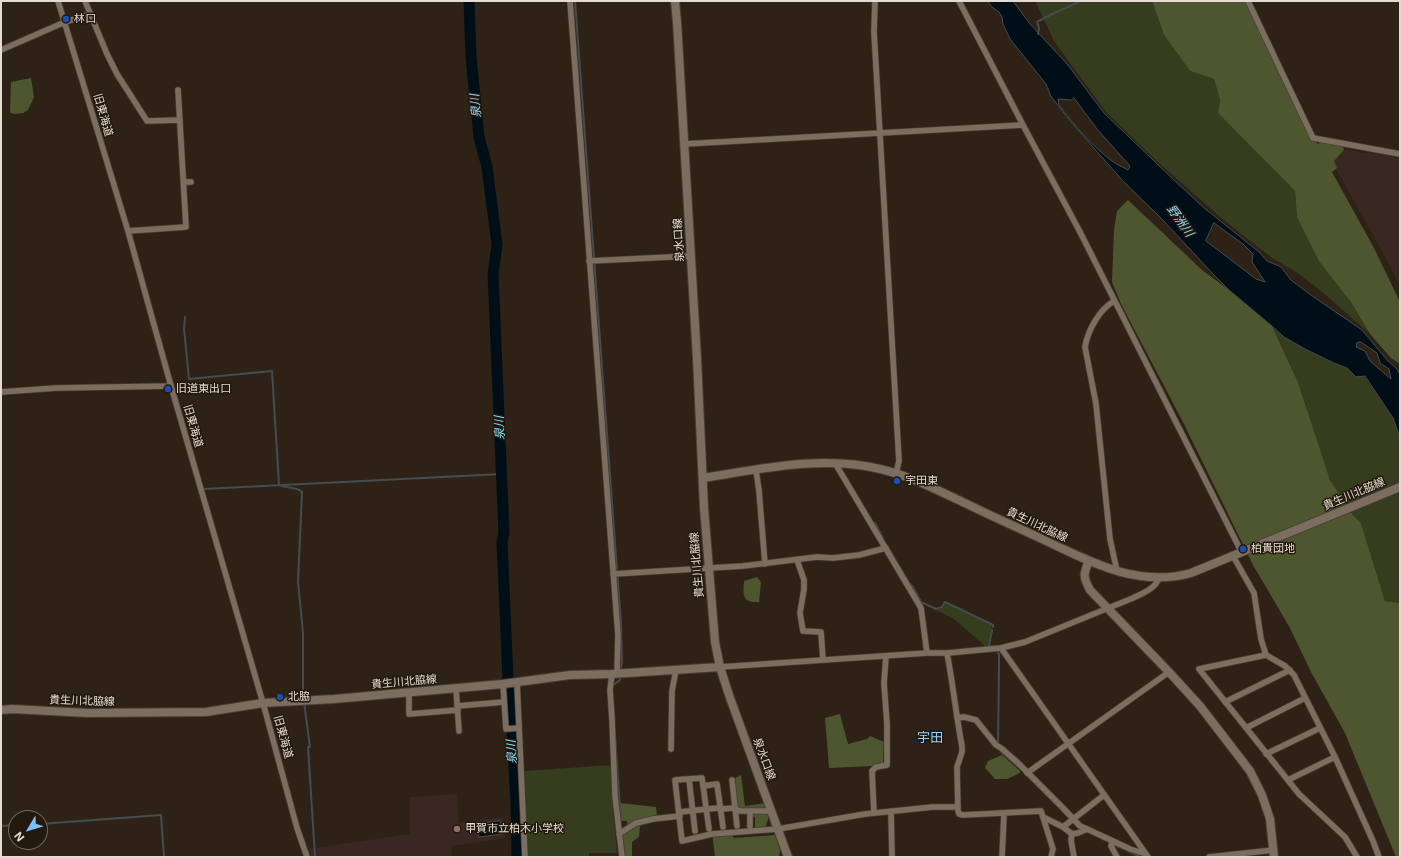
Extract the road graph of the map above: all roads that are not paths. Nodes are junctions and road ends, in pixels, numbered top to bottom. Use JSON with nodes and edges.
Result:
{"nodes":[{"id":1,"x":58,"y":1,"type":"edge"},
{"id":2,"x":85,"y":1,"type":"edge"},
{"id":3,"x":570,"y":1,"type":"edge"},
{"id":4,"x":675,"y":1,"type":"edge"},
{"id":5,"x":875,"y":1,"type":"edge"},
{"id":6,"x":959,"y":1,"type":"edge"},
{"id":7,"x":1248,"y":1,"type":"edge"},
{"id":8,"x":90,"y":14,"type":"junction"},
{"id":9,"x":65,"y":22,"type":"junction"},
{"id":10,"x":1,"y":50,"type":"edge"},
{"id":11,"x":178,"y":90,"type":"dead end"},
{"id":12,"x":180,"y":120,"type":"junction"},
{"id":13,"x":1023,"y":125,"type":"junction"},
{"id":14,"x":880,"y":133,"type":"junction"},
{"id":15,"x":684,"y":144,"type":"junction"},
{"id":16,"x":1400,"y":154,"type":"edge"},
{"id":17,"x":184,"y":182,"type":"junction"},
{"id":18,"x":191,"y":182,"type":"dead end"},
{"id":19,"x":128,"y":231,"type":"junction"},
{"id":20,"x":691,"y":256,"type":"junction"},
{"id":21,"x":590,"y":261,"type":"junction"},
{"id":22,"x":1114,"y":301,"type":"junction"},
{"id":23,"x":171,"y":386,"type":"junction"},
{"id":24,"x":1,"y":392,"type":"edge"},
{"id":25,"x":835,"y":463,"type":"junction"},
{"id":26,"x":756,"y":470,"type":"junction"},
{"id":27,"x":896,"y":473,"type":"junction"},
{"id":28,"x":703,"y":478,"type":"junction"},
{"id":29,"x":1400,"y":487,"type":"edge"},
{"id":30,"x":886,"y":548,"type":"junction"},
{"id":31,"x":1242,"y":553,"type":"junction"},
{"id":32,"x":1233,"y":556,"type":"junction"},
{"id":33,"x":797,"y":560,"type":"junction"},
{"id":34,"x":1089,"y":561,"type":"junction"},
{"id":35,"x":765,"y":564,"type":"junction"},
{"id":36,"x":708,"y":568,"type":"junction"},
{"id":37,"x":1117,"y":571,"type":"junction"},
{"id":38,"x":613,"y":574,"type":"junction"},
{"id":39,"x":1159,"y":578,"type":"junction"},
{"id":40,"x":1108,"y":609,"type":"junction"},
{"id":41,"x":1001,"y":648,"type":"junction"},
{"id":42,"x":927,"y":653,"type":"junction"},
{"id":43,"x":947,"y":653,"type":"junction"},
{"id":44,"x":1266,"y":655,"type":"junction"},
{"id":45,"x":886,"y":656,"type":"junction"},
{"id":46,"x":823,"y":660,"type":"junction"},
{"id":47,"x":720,"y":667,"type":"junction"},
{"id":48,"x":676,"y":670,"type":"junction"},
{"id":49,"x":1290,"y":670,"type":"junction"},
{"id":50,"x":1169,"y":672,"type":"junction"},
{"id":51,"x":615,"y":674,"type":"junction"},
{"id":52,"x":517,"y":682,"type":"junction"},
{"id":53,"x":503,"y":684,"type":"junction"},
{"id":54,"x":456,"y":688,"type":"junction"},
{"id":55,"x":409,"y":692,"type":"junction"},
{"id":56,"x":1305,"y":698,"type":"junction"},
{"id":57,"x":504,"y":702,"type":"junction"},
{"id":58,"x":1225,"y":702,"type":"junction"},
{"id":59,"x":263,"y":703,"type":"junction"},
{"id":60,"x":457,"y":708,"type":"junction"},
{"id":61,"x":1,"y":710,"type":"edge"},
{"id":62,"x":956,"y":718,"type":"junction"},
{"id":63,"x":519,"y":728,"type":"junction"},
{"id":64,"x":1246,"y":728,"type":"junction"},
{"id":65,"x":1320,"y":728,"type":"junction"},
{"id":66,"x":459,"y":730,"type":"dead end"},
{"id":67,"x":1068,"y":743,"type":"junction"},
{"id":68,"x":671,"y":749,"type":"dead end"},
{"id":69,"x":1266,"y":754,"type":"junction"},
{"id":70,"x":1335,"y":757,"type":"junction"},
{"id":71,"x":1027,"y":773,"type":"junction"},
{"id":72,"x":689,"y":779,"type":"junction"},
{"id":73,"x":732,"y":780,"type":"dead end"},
{"id":74,"x":1288,"y":780,"type":"junction"},
{"id":75,"x":703,"y":786,"type":"junction"},
{"id":76,"x":1104,"y":795,"type":"junction"},
{"id":77,"x":957,"y":807,"type":"junction"},
{"id":78,"x":706,"y":809,"type":"junction"},
{"id":79,"x":721,"y":809,"type":"junction"},
{"id":80,"x":735,"y":809,"type":"junction"},
{"id":81,"x":693,"y":810,"type":"junction"},
{"id":82,"x":750,"y":811,"type":"junction"},
{"id":83,"x":771,"y":811,"type":"junction"},
{"id":84,"x":891,"y":811,"type":"junction"},
{"id":85,"x":874,"y":813,"type":"junction"},
{"id":86,"x":679,"y":814,"type":"junction"},
{"id":87,"x":1004,"y":814,"type":"junction"},
{"id":88,"x":1043,"y":817,"type":"junction"},
{"id":89,"x":1073,"y":818,"type":"junction"},
{"id":90,"x":737,"y":826,"type":"dead end"},
{"id":91,"x":750,"y":826,"type":"dead end"},
{"id":92,"x":723,"y":827,"type":"dead end"},
{"id":93,"x":1062,"y":827,"type":"junction"},
{"id":94,"x":709,"y":829,"type":"dead end"},
{"id":95,"x":778,"y":829,"type":"junction"},
{"id":96,"x":1087,"y":829,"type":"junction"},
{"id":97,"x":695,"y":831,"type":"dead end"},
{"id":98,"x":619,"y":834,"type":"junction"},
{"id":99,"x":1072,"y":834,"type":"junction"},
{"id":100,"x":1114,"y":841,"type":"junction"},
{"id":101,"x":1274,"y":854,"type":"edge"},
{"id":102,"x":1147,"y":855,"type":"edge"},
{"id":103,"x":307,"y":857,"type":"edge"},
{"id":104,"x":525,"y":857,"type":"edge"},
{"id":105,"x":622,"y":857,"type":"edge"},
{"id":106,"x":788,"y":857,"type":"edge"},
{"id":107,"x":892,"y":857,"type":"edge"},
{"id":108,"x":1002,"y":857,"type":"edge"},
{"id":109,"x":1052,"y":857,"type":"edge"},
{"id":110,"x":1074,"y":857,"type":"edge"},
{"id":111,"x":1117,"y":857,"type":"edge"},
{"id":112,"x":1209,"y":857,"type":"edge"},
{"id":113,"x":1357,"y":857,"type":"edge"},
{"id":114,"x":1378,"y":857,"type":"edge"}],
"edges":[{"from":1,"to":9,"type":"street","name":"旧東海道"},
{"from":2,"to":8,"type":"street"},
{"from":3,"to":21,"type":"street"},
{"from":4,"to":15,"type":"main road","name":"泉水口線"},
{"from":5,"to":14,"type":"street"},
{"from":6,"to":13,"type":"street"},
{"from":7,"to":16,"type":"street"},
{"from":8,"to":9,"type":"street"},
{"from":8,"to":12,"type":"street"},
{"from":9,"to":10,"type":"street"},
{"from":9,"to":19,"type":"street","name":"旧東海道"},
{"from":11,"to":12,"type":"street"},
{"from":12,"to":17,"type":"street"},
{"from":13,"to":14,"type":"street"},
{"from":13,"to":22,"type":"street"},
{"from":14,"to":15,"type":"street"},
{"from":14,"to":27,"type":"street"},
{"from":15,"to":20,"type":"main road","name":"泉水口線"},
{"from":17,"to":18,"type":"street"},
{"from":17,"to":19,"type":"street"},
{"from":19,"to":23,"type":"street","name":"旧東海道"},
{"from":20,"to":21,"type":"street"},
{"from":20,"to":28,"type":"main road","name":"泉水口線"},
{"from":21,"to":38,"type":"street"},
{"from":22,"to":31,"type":"street"},
{"from":22,"to":37,"type":"street"},
{"from":23,"to":24,"type":"street"},
{"from":23,"to":59,"type":"street","name":"旧東海道"},
{"from":25,"to":26,"type":"main road","name":"貴生川北脇線"},
{"from":25,"to":27,"type":"main road","name":"貴生川北脇線"},
{"from":25,"to":30,"type":"street"},
{"from":26,"to":28,"type":"main road","name":"貴生川北脇線"},
{"from":26,"to":35,"type":"street"},
{"from":27,"to":34,"type":"main road","name":"貴生川北脇線"},
{"from":28,"to":36,"type":"main road","name":"貴生川北脇線"},
{"from":29,"to":31,"type":"main road","name":"貴生川北脇線"},
{"from":30,"to":33,"type":"street"},
{"from":30,"to":42,"type":"street"},
{"from":31,"to":32,"type":"main road","name":"貴生川北脇線"},
{"from":32,"to":39,"type":"main road","name":"貴生川北脇線"},
{"from":32,"to":44,"type":"street"},
{"from":33,"to":35,"type":"street"},
{"from":33,"to":46,"type":"street"},
{"from":34,"to":37,"type":"main road","name":"貴生川北脇線"},
{"from":34,"to":40,"type":"main road"},
{"from":35,"to":36,"type":"street"},
{"from":36,"to":38,"type":"street"},
{"from":36,"to":47,"type":"main road","name":"貴生川北脇線"},
{"from":37,"to":39,"type":"main road","name":"貴生川北脇線"},
{"from":38,"to":51,"type":"street"},
{"from":39,"to":40,"type":"street"},
{"from":40,"to":41,"type":"street"},
{"from":40,"to":50,"type":"main road"},
{"from":41,"to":43,"type":"street"},
{"from":41,"to":67,"type":"street"},
{"from":42,"to":43,"type":"street"},
{"from":42,"to":45,"type":"street"},
{"from":43,"to":62,"type":"street"},
{"from":44,"to":49,"type":"street"},
{"from":44,"to":58,"type":"street"},
{"from":45,"to":46,"type":"street"},
{"from":45,"to":85,"type":"street"},
{"from":46,"to":47,"type":"street"},
{"from":47,"to":48,"type":"main road","name":"貴生川北脇線"},
{"from":47,"to":83,"type":"main road","name":"泉水口線"},
{"from":48,"to":51,"type":"main road","name":"貴生川北脇線"},
{"from":48,"to":68,"type":"street"},
{"from":49,"to":56,"type":"street"},
{"from":49,"to":58,"type":"street"},
{"from":50,"to":67,"type":"street"},
{"from":50,"to":101,"type":"main road"},
{"from":51,"to":52,"type":"main road","name":"貴生川北脇線"},
{"from":51,"to":98,"type":"street"},
{"from":52,"to":53,"type":"main road","name":"貴生川北脇線"},
{"from":52,"to":63,"type":"street"},
{"from":53,"to":54,"type":"main road","name":"貴生川北脇線"},
{"from":53,"to":57,"type":"street"},
{"from":54,"to":55,"type":"main road","name":"貴生川北脇線"},
{"from":54,"to":60,"type":"street"},
{"from":55,"to":59,"type":"main road","name":"貴生川北脇線"},
{"from":55,"to":60,"type":"street"},
{"from":56,"to":64,"type":"street"},
{"from":56,"to":65,"type":"street"},
{"from":57,"to":60,"type":"street"},
{"from":57,"to":63,"type":"street"},
{"from":58,"to":64,"type":"street"},
{"from":59,"to":61,"type":"main road","name":"貴生川北脇線"},
{"from":59,"to":103,"type":"street","name":"旧東海道"},
{"from":60,"to":66,"type":"street"},
{"from":62,"to":71,"type":"street"},
{"from":62,"to":77,"type":"street"},
{"from":63,"to":104,"type":"street"},
{"from":64,"to":69,"type":"street"},
{"from":65,"to":69,"type":"street"},
{"from":65,"to":70,"type":"street"},
{"from":67,"to":71,"type":"street"},
{"from":67,"to":76,"type":"street"},
{"from":69,"to":74,"type":"street"},
{"from":70,"to":74,"type":"street"},
{"from":70,"to":114,"type":"street"},
{"from":71,"to":89,"type":"street"},
{"from":72,"to":75,"type":"street"},
{"from":72,"to":81,"type":"street"},
{"from":72,"to":86,"type":"street"},
{"from":73,"to":80,"type":"street"},
{"from":74,"to":113,"type":"street"},
{"from":75,"to":78,"type":"street"},
{"from":75,"to":79,"type":"street"},
{"from":76,"to":89,"type":"street"},
{"from":76,"to":102,"type":"street"},
{"from":77,"to":84,"type":"street"},
{"from":77,"to":87,"type":"street"},
{"from":78,"to":79,"type":"street"},
{"from":78,"to":81,"type":"street"},
{"from":78,"to":94,"type":"street"},
{"from":79,"to":80,"type":"street"},
{"from":79,"to":92,"type":"street"},
{"from":80,"to":82,"type":"street"},
{"from":80,"to":90,"type":"street"},
{"from":81,"to":86,"type":"street"},
{"from":81,"to":97,"type":"street"},
{"from":82,"to":83,"type":"street"},
{"from":82,"to":91,"type":"street"},
{"from":83,"to":95,"type":"main road","name":"泉水口線"},
{"from":84,"to":85,"type":"street"},
{"from":84,"to":107,"type":"street"},
{"from":85,"to":95,"type":"street"},
{"from":86,"to":95,"type":"street"},
{"from":86,"to":98,"type":"street"},
{"from":87,"to":88,"type":"street"},
{"from":87,"to":108,"type":"street"},
{"from":88,"to":93,"type":"street"},
{"from":88,"to":109,"type":"street"},
{"from":89,"to":93,"type":"street"},
{"from":89,"to":96,"type":"street"},
{"from":93,"to":99,"type":"street"},
{"from":95,"to":106,"type":"main road","name":"泉水口線"},
{"from":96,"to":99,"type":"street"},
{"from":96,"to":100,"type":"street"},
{"from":98,"to":105,"type":"street"},
{"from":99,"to":110,"type":"street"},
{"from":100,"to":102,"type":"street"},
{"from":100,"to":111,"type":"street"},
{"from":101,"to":112,"type":"street"}]}
